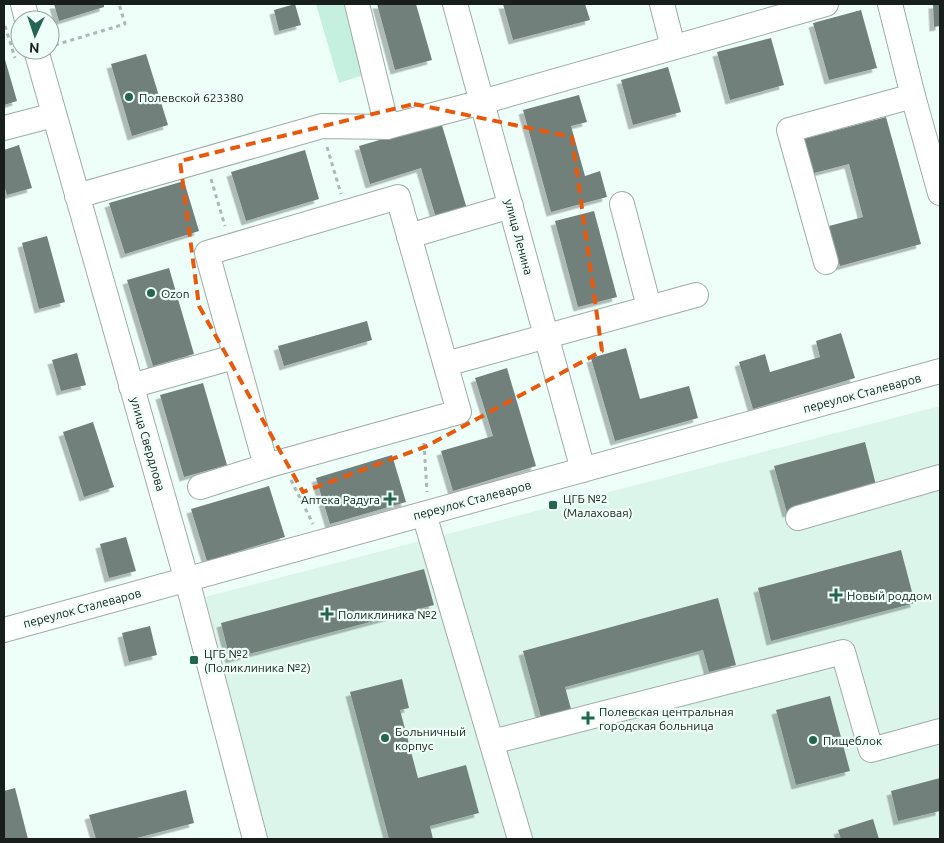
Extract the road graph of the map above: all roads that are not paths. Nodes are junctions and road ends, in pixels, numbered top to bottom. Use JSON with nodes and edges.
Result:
{"nodes":[{"id":1,"x":357,"y":4,"type":"edge"},
{"id":2,"x":455,"y":4,"type":"edge"},
{"id":3,"x":662,"y":4,"type":"edge"},
{"id":4,"x":826,"y":4,"type":"edge"},
{"id":5,"x":890,"y":4,"type":"edge"},
{"id":6,"x":673,"y":47,"type":"junction"},
{"id":7,"x":46,"y":60,"type":"edge"},
{"id":8,"x":913,"y":96,"type":"junction"},
{"id":9,"x":482,"y":102,"type":"junction"},
{"id":10,"x":54,"y":115,"type":"junction"},
{"id":11,"x":387,"y":127,"type":"junction"},
{"id":12,"x":4,"y":128,"type":"edge"},
{"id":13,"x":940,"y":193,"type":"edge"},
{"id":14,"x":77,"y":196,"type":"junction"},
{"id":15,"x":622,"y":204,"type":"dead end"},
{"id":16,"x":511,"y":206,"type":"junction"},
{"id":17,"x":409,"y":236,"type":"junction"},
{"id":18,"x":826,"y":262,"type":"dead end"},
{"id":19,"x":696,"y":295,"type":"dead end"},
{"id":20,"x":649,"y":307,"type":"junction"},
{"id":21,"x":547,"y":335,"type":"junction"},
{"id":22,"x":234,"y":357,"type":"junction"},
{"id":23,"x":446,"y":364,"type":"junction"},
{"id":24,"x":940,"y":371,"type":"edge"},
{"id":25,"x":131,"y":386,"type":"junction"},
{"id":26,"x":274,"y":464,"type":"junction"},
{"id":27,"x":583,"y":470,"type":"junction"},
{"id":28,"x":940,"y":477,"type":"edge"},
{"id":29,"x":200,"y":486,"type":"dead end"},
{"id":30,"x":427,"y":513,"type":"junction"},
{"id":31,"x":798,"y":518,"type":"dead end"},
{"id":32,"x":186,"y":579,"type":"junction"},
{"id":33,"x":4,"y":630,"type":"edge"},
{"id":34,"x":940,"y":731,"type":"edge"},
{"id":35,"x":492,"y":742,"type":"junction"},
{"id":36,"x":255,"y":839,"type":"edge"},
{"id":37,"x":520,"y":839,"type":"edge"}],
"edges":[{"from":1,"to":11,"type":"street"},
{"from":2,"to":9,"type":"street","name":"улица Ленина"},
{"from":3,"to":6,"type":"street"},
{"from":4,"to":6,"type":"street"},
{"from":5,"to":8,"type":"street"},
{"from":6,"to":9,"type":"street"},
{"from":7,"to":10,"type":"street","name":"улица Свердлова"},
{"from":8,"to":13,"type":"street"},
{"from":8,"to":18,"type":"street"},
{"from":9,"to":11,"type":"street"},
{"from":9,"to":16,"type":"street","name":"улица Ленина"},
{"from":10,"to":12,"type":"street"},
{"from":10,"to":14,"type":"street","name":"улица Свердлова"},
{"from":11,"to":14,"type":"street"},
{"from":14,"to":25,"type":"street","name":"улица Свердлова"},
{"from":15,"to":20,"type":"street"},
{"from":16,"to":17,"type":"street"},
{"from":16,"to":21,"type":"street","name":"улица Ленина"},
{"from":17,"to":22,"type":"street"},
{"from":17,"to":23,"type":"street"},
{"from":19,"to":20,"type":"street"},
{"from":20,"to":21,"type":"street"},
{"from":21,"to":23,"type":"street"},
{"from":21,"to":27,"type":"street","name":"улица Ленина"},
{"from":22,"to":25,"type":"street"},
{"from":22,"to":26,"type":"street"},
{"from":23,"to":26,"type":"street"},
{"from":24,"to":27,"type":"street","name":"переулок Сталеваров"},
{"from":25,"to":32,"type":"street","name":"улица Свердлова"},
{"from":26,"to":29,"type":"street"},
{"from":27,"to":30,"type":"street","name":"переулок Сталеваров"},
{"from":28,"to":31,"type":"street"},
{"from":30,"to":32,"type":"street","name":"переулок Сталеваров"},
{"from":30,"to":35,"type":"street"},
{"from":32,"to":33,"type":"street","name":"переулок Сталеваров"},
{"from":32,"to":36,"type":"street","name":"улица Свердлова"},
{"from":34,"to":35,"type":"street"},
{"from":35,"to":37,"type":"street"}]}
